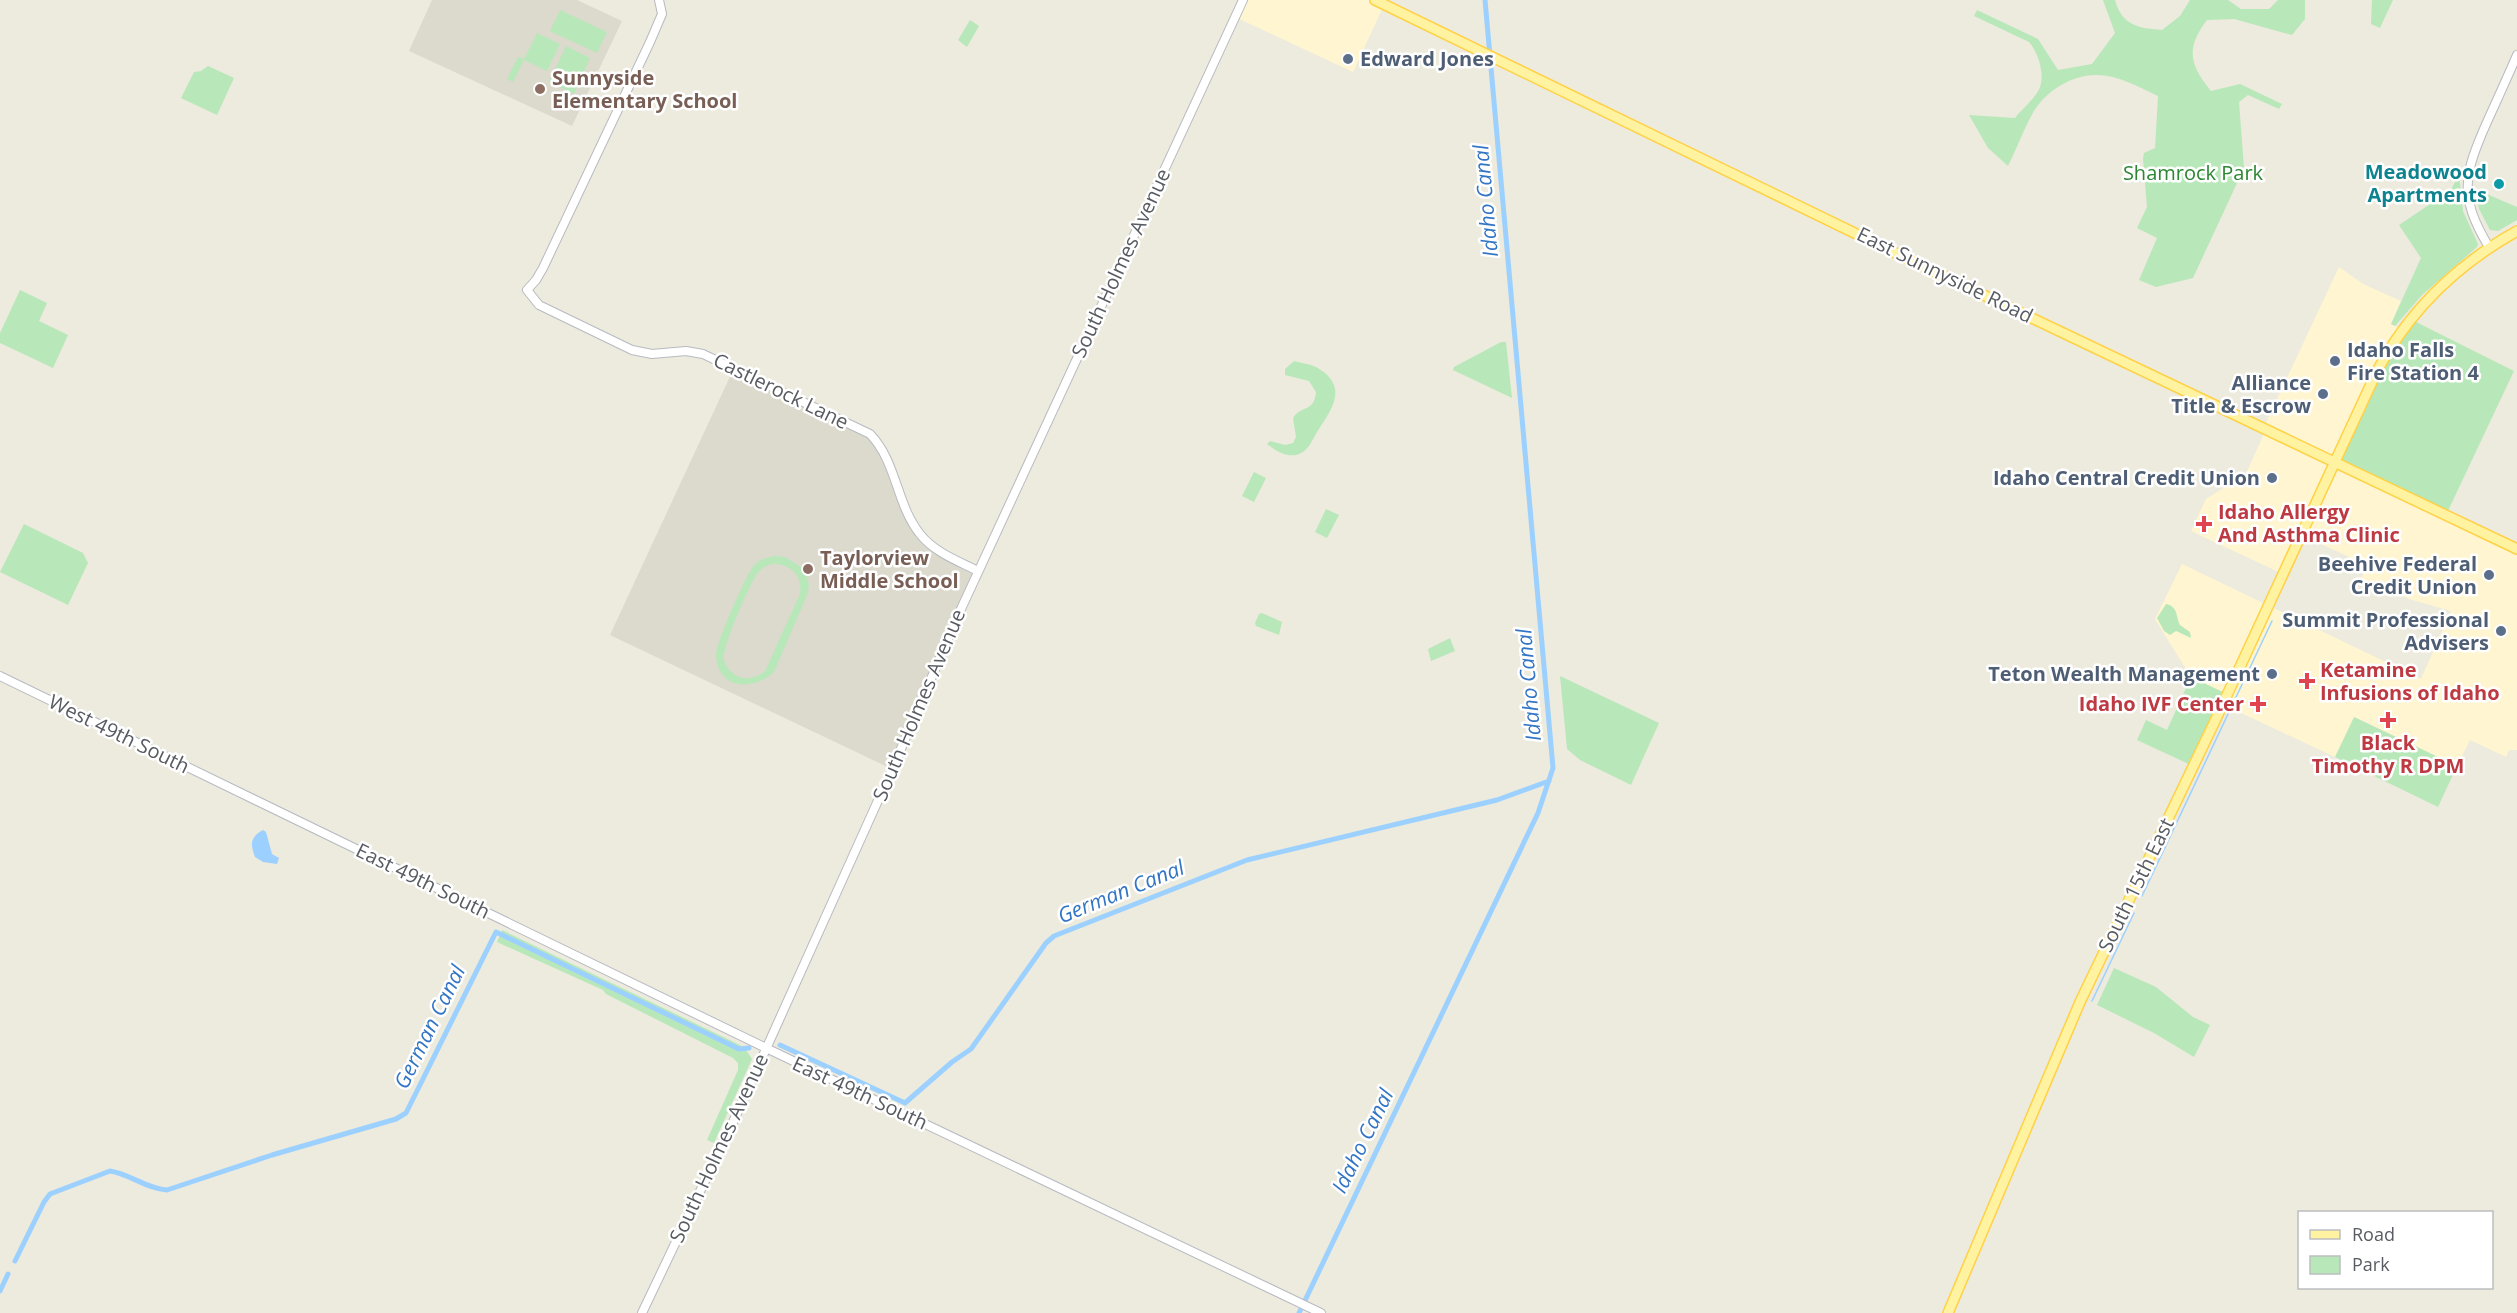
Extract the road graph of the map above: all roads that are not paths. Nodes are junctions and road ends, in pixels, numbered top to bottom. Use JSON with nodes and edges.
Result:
{"nodes":[{"id":1,"x":659,"y":0,"type":"edge"},
{"id":2,"x":1243,"y":0,"type":"edge"},
{"id":3,"x":1375,"y":0,"type":"edge"},
{"id":4,"x":2517,"y":55,"type":"edge"},
{"id":5,"x":2517,"y":231,"type":"edge"},
{"id":6,"x":2489,"y":247,"type":"junction"},
{"id":7,"x":2334,"y":461,"type":"junction"},
{"id":8,"x":2517,"y":549,"type":"edge"},
{"id":9,"x":978,"y":571,"type":"junction"},
{"id":10,"x":0,"y":676,"type":"edge"},
{"id":11,"x":238,"y":791,"type":"joint"},
{"id":12,"x":766,"y":1048,"type":"junction"},
{"id":13,"x":642,"y":1313,"type":"edge"},
{"id":14,"x":1321,"y":1313,"type":"edge"},
{"id":15,"x":1948,"y":1313,"type":"edge"}],
"edges":[{"from":1,"to":9,"type":"street","name":"Castlerock Lane"},
{"from":2,"to":9,"type":"street","name":"South Holmes Avenue"},
{"from":3,"to":7,"type":"main road","name":"East Sunnyside Road"},
{"from":4,"to":6,"type":"street"},
{"from":5,"to":6,"type":"main road","name":"South 15th East"},
{"from":6,"to":7,"type":"main road","name":"South 15th East"},
{"from":7,"to":8,"type":"main road","name":"East Sunnyside Road"},
{"from":7,"to":15,"type":"main road","name":"South 15th East"},
{"from":9,"to":12,"type":"street","name":"South Holmes Avenue"},
{"from":10,"to":11,"type":"street","name":"West 49th South"},
{"from":11,"to":12,"type":"street","name":"East 49th South"},
{"from":12,"to":13,"type":"street","name":"South Holmes Avenue"},
{"from":12,"to":14,"type":"street","name":"East 49th South"}]}
